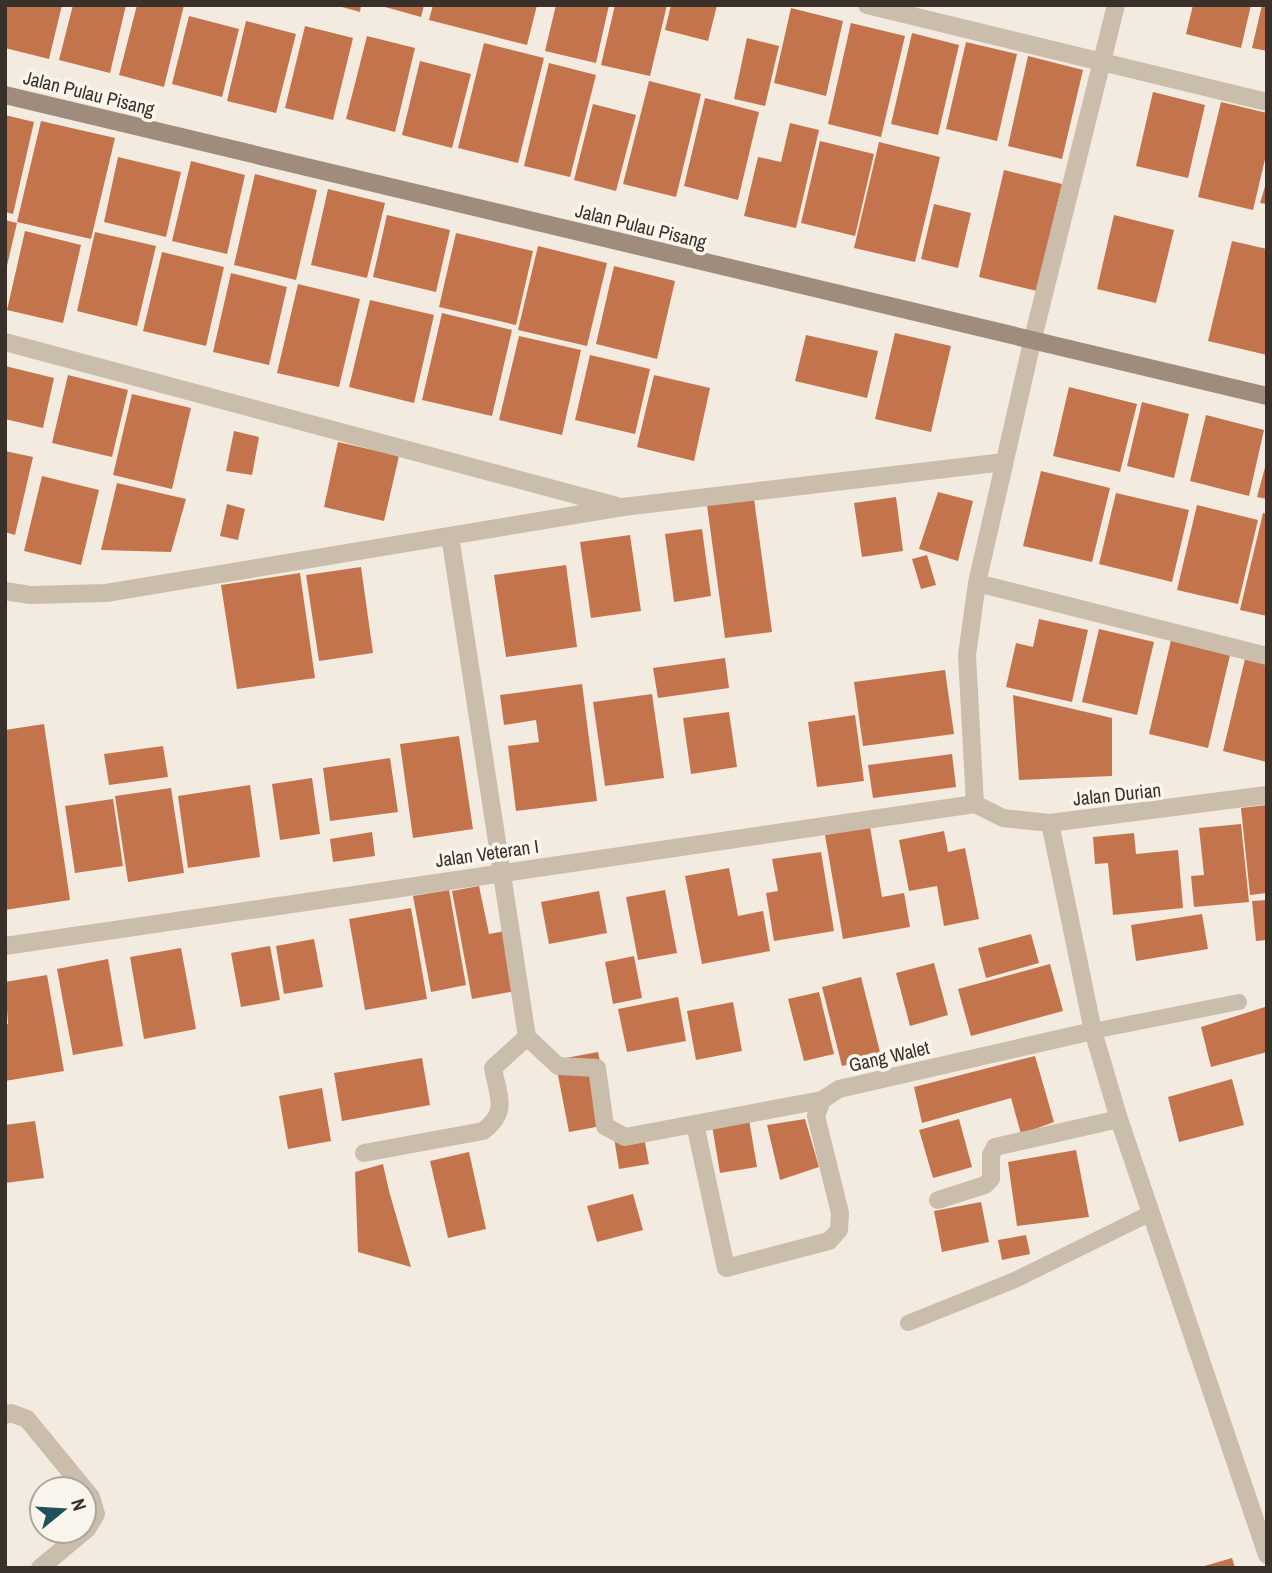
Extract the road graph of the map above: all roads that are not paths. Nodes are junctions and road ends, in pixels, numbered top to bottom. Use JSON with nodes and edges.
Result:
{"nodes":[{"id":1,"x":867,"y":5,"type":"edge"},
{"id":2,"x":1116,"y":5,"type":"edge"},
{"id":3,"x":1102,"y":63,"type":"junction"},
{"id":4,"x":5,"y":95,"type":"edge"},
{"id":5,"x":1267,"y":102,"type":"edge"},
{"id":6,"x":5,"y":342,"type":"edge"},
{"id":7,"x":1032,"y":342,"type":"junction"},
{"id":8,"x":1267,"y":396,"type":"edge"},
{"id":9,"x":1004,"y":462,"type":"junction"},
{"id":10,"x":623,"y":508,"type":"junction"},
{"id":11,"x":450,"y":536,"type":"junction"},
{"id":12,"x":977,"y":583,"type":"junction"},
{"id":13,"x":5,"y":591,"type":"edge"},
{"id":14,"x":1267,"y":656,"type":"edge"},
{"id":15,"x":1267,"y":795,"type":"edge"},
{"id":16,"x":975,"y":804,"type":"junction"},
{"id":17,"x":1050,"y":822,"type":"junction"},
{"id":18,"x":502,"y":872,"type":"junction"},
{"id":19,"x":5,"y":946,"type":"edge"},
{"id":20,"x":1238,"y":1002,"type":"dead end"},
{"id":21,"x":1093,"y":1031,"type":"junction"},
{"id":22,"x":527,"y":1037,"type":"junction"},
{"id":23,"x":822,"y":1100,"type":"junction"},
{"id":24,"x":1119,"y":1119,"type":"junction"},
{"id":25,"x":695,"y":1124,"type":"junction"},
{"id":26,"x":364,"y":1153,"type":"dead end"},
{"id":27,"x":937,"y":1200,"type":"dead end"},
{"id":28,"x":1151,"y":1213,"type":"junction"},
{"id":29,"x":908,"y":1323,"type":"dead end"},
{"id":30,"x":5,"y":1415,"type":"edge"},
{"id":31,"x":1267,"y":1555,"type":"edge"},
{"id":32,"x":40,"y":1568,"type":"edge"}],
"edges":[{"from":1,"to":3,"type":"street"},
{"from":2,"to":3,"type":"street"},
{"from":3,"to":5,"type":"street"},
{"from":3,"to":7,"type":"street"},
{"from":4,"to":7,"type":"street","name":"Jalan Pulau Pisang"},
{"from":6,"to":10,"type":"street"},
{"from":7,"to":8,"type":"street","name":"Jalan Pulau Pisang"},
{"from":7,"to":9,"type":"street"},
{"from":9,"to":10,"type":"street"},
{"from":9,"to":12,"type":"street"},
{"from":10,"to":11,"type":"street"},
{"from":11,"to":13,"type":"street"},
{"from":11,"to":18,"type":"street"},
{"from":12,"to":14,"type":"street"},
{"from":12,"to":16,"type":"street"},
{"from":15,"to":17,"type":"street","name":"Jalan Durian"},
{"from":16,"to":17,"type":"street","name":"Jalan Durian"},
{"from":16,"to":18,"type":"street","name":"Jalan Veteran I"},
{"from":17,"to":21,"type":"street"},
{"from":18,"to":19,"type":"street","name":"Jalan Veteran I"},
{"from":18,"to":22,"type":"street"},
{"from":20,"to":21,"type":"lane"},
{"from":21,"to":23,"type":"street","name":"Gang Walet"},
{"from":21,"to":24,"type":"street"},
{"from":22,"to":25,"type":"street","name":"Gang Walet"},
{"from":22,"to":26,"type":"street"},
{"from":23,"to":25,"type":"street","name":"Gang Walet"},
{"from":23,"to":25,"type":"street"},
{"from":24,"to":27,"type":"street"},
{"from":24,"to":28,"type":"street"},
{"from":28,"to":29,"type":"lane"},
{"from":28,"to":31,"type":"street"},
{"from":30,"to":32,"type":"street"}]}
